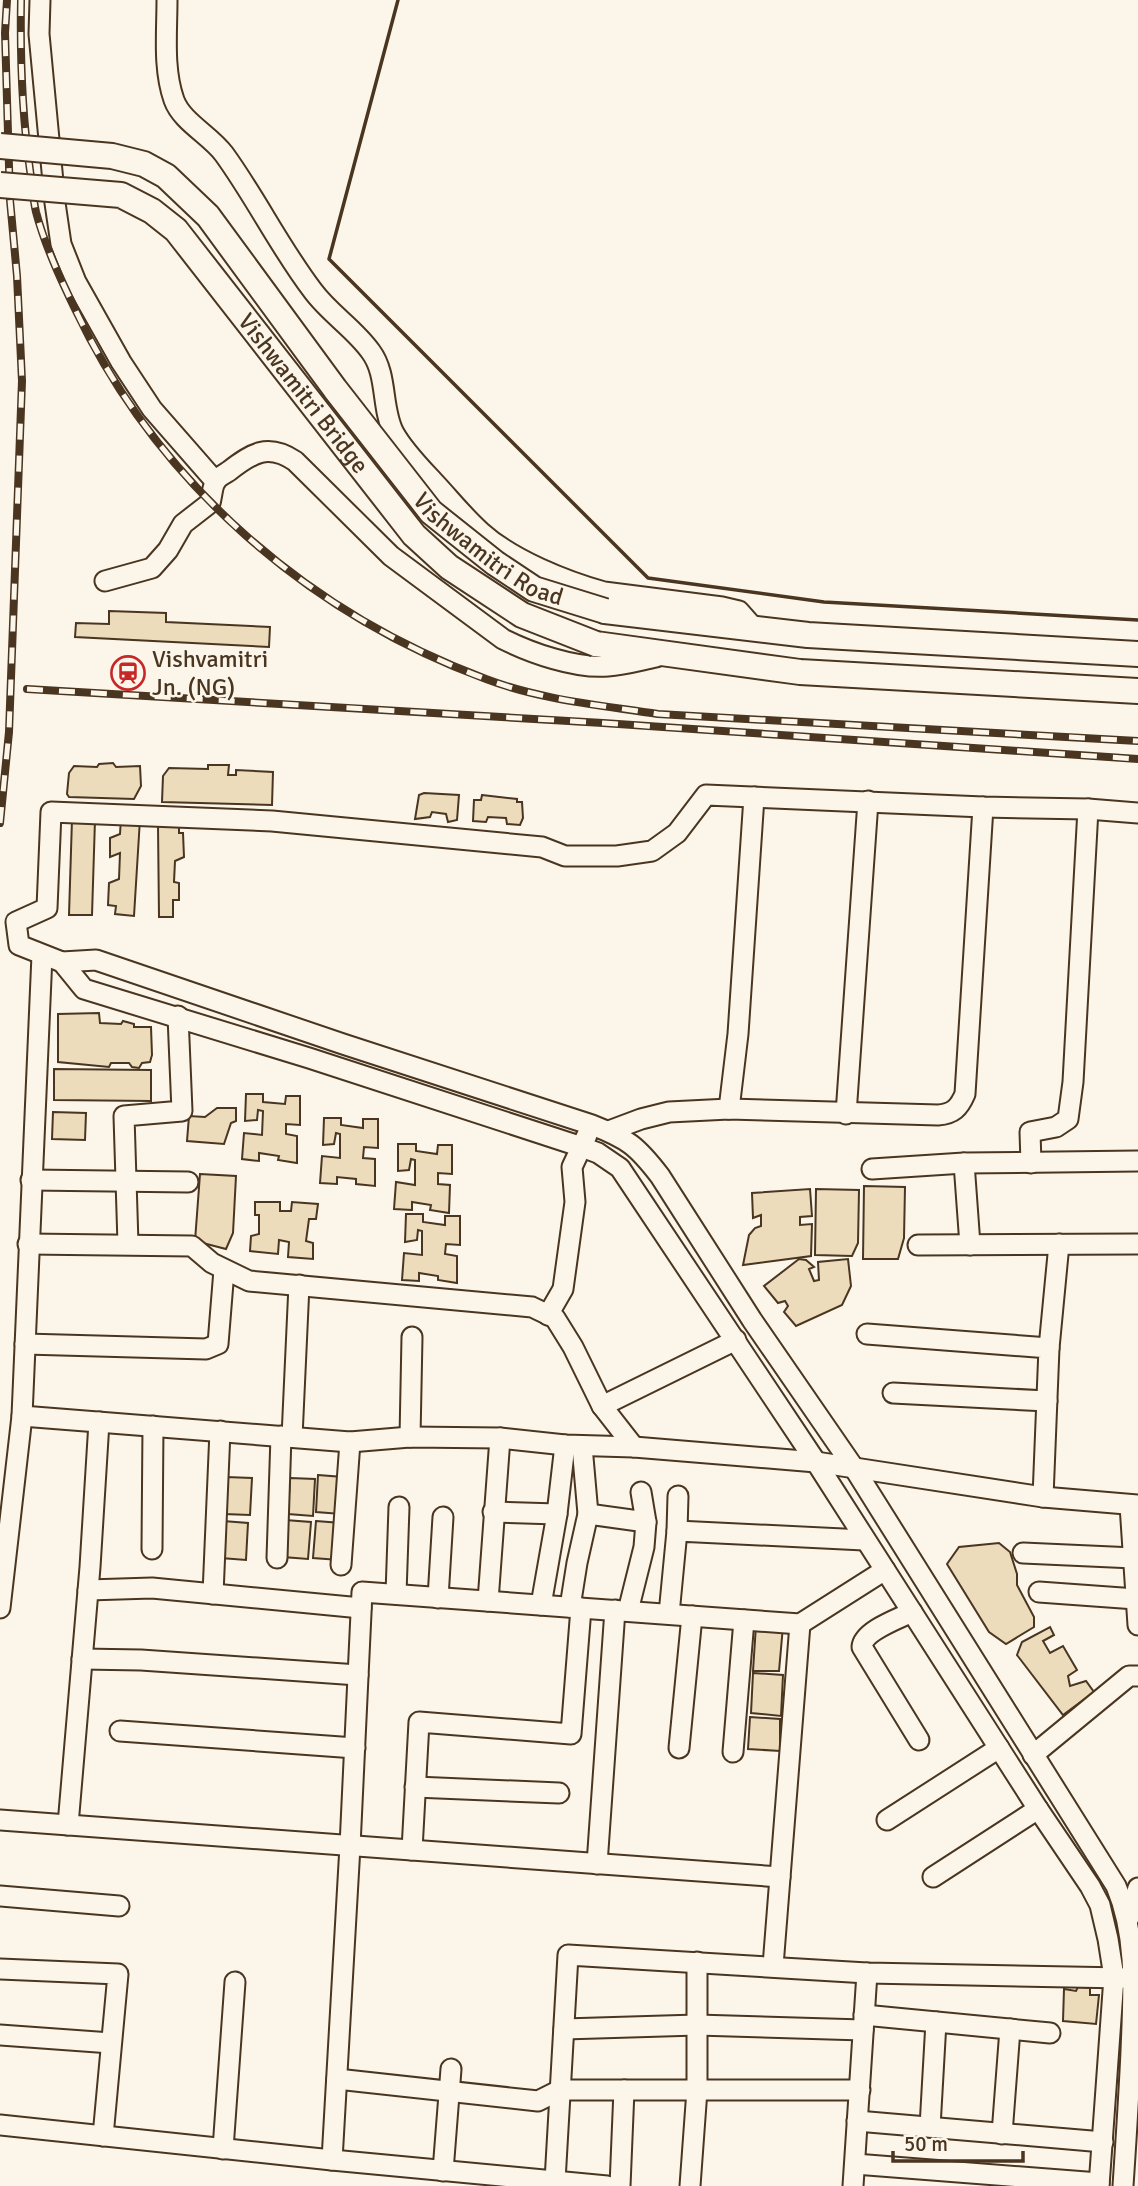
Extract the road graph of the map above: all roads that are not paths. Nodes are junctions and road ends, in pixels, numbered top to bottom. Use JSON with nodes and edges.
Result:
{"nodes":[{"id":1,"x":40,"y":0,"type":"edge"},
{"id":2,"x":167,"y":0,"type":"edge"},
{"id":3,"x":0,"y":146,"type":"edge"},
{"id":4,"x":0,"y":186,"type":"edge"},
{"id":5,"x":215,"y":481,"type":"junction"},
{"id":6,"x":105,"y":581,"type":"dead end"},
{"id":7,"x":754,"y":628,"type":"junction"},
{"id":8,"x":671,"y":654,"type":"junction"},
{"id":9,"x":1138,"y":654,"type":"edge"},
{"id":10,"x":1138,"y":691,"type":"edge"},
{"id":11,"x":754,"y":797,"type":"junction"},
{"id":12,"x":869,"y":802,"type":"junction"},
{"id":13,"x":984,"y":807,"type":"junction"},
{"id":14,"x":1088,"y":809,"type":"junction"},
{"id":15,"x":1138,"y":813,"type":"edge"},
{"id":16,"x":42,"y":955,"type":"junction"},
{"id":17,"x":62,"y":962,"type":"junction"},
{"id":18,"x":178,"y":1016,"type":"junction"},
{"id":19,"x":729,"y":1109,"type":"junction"},
{"id":20,"x":846,"y":1114,"type":"junction"},
{"id":21,"x":600,"y":1128,"type":"junction"},
{"id":22,"x":582,"y":1147,"type":"junction"},
{"id":23,"x":1138,"y":1161,"type":"edge"},
{"id":24,"x":964,"y":1163,"type":"junction"},
{"id":25,"x":1031,"y":1163,"type":"junction"},
{"id":26,"x":872,"y":1168,"type":"dead end"},
{"id":27,"x":31,"y":1180,"type":"junction"},
{"id":28,"x":126,"y":1180,"type":"junction"},
{"id":29,"x":188,"y":1182,"type":"dead end"},
{"id":30,"x":28,"y":1244,"type":"junction"},
{"id":31,"x":128,"y":1244,"type":"junction"},
{"id":32,"x":1059,"y":1244,"type":"junction"},
{"id":33,"x":1138,"y":1244,"type":"edge"},
{"id":34,"x":918,"y":1245,"type":"dead end"},
{"id":35,"x":970,"y":1245,"type":"junction"},
{"id":36,"x":224,"y":1270,"type":"junction"},
{"id":37,"x":299,"y":1285,"type":"junction"},
{"id":38,"x":548,"y":1315,"type":"junction"},
{"id":39,"x":867,"y":1334,"type":"dead end"},
{"id":40,"x":412,"y":1337,"type":"dead end"},
{"id":41,"x":736,"y":1340,"type":"junction"},
{"id":42,"x":24,"y":1344,"type":"junction"},
{"id":43,"x":1049,"y":1348,"type":"junction"},
{"id":44,"x":893,"y":1393,"type":"dead end"},
{"id":45,"x":1047,"y":1401,"type":"junction"},
{"id":46,"x":602,"y":1406,"type":"junction"},
{"id":47,"x":22,"y":1416,"type":"junction"},
{"id":48,"x":99,"y":1422,"type":"junction"},
{"id":49,"x":153,"y":1426,"type":"junction"},
{"id":50,"x":220,"y":1431,"type":"junction"},
{"id":51,"x":286,"y":1436,"type":"junction"},
{"id":52,"x":410,"y":1437,"type":"junction"},
{"id":53,"x":500,"y":1438,"type":"junction"},
{"id":54,"x":350,"y":1442,"type":"junction"},
{"id":55,"x":573,"y":1445,"type":"junction"},
{"id":56,"x":634,"y":1447,"type":"junction"},
{"id":57,"x":816,"y":1462,"type":"junction"},
{"id":58,"x":854,"y":1468,"type":"junction"},
{"id":59,"x":641,"y":1492,"type":"dead end"},
{"id":60,"x":678,"y":1496,"type":"dead end"},
{"id":61,"x":1043,"y":1497,"type":"junction"},
{"id":62,"x":1134,"y":1505,"type":"edge"},
{"id":63,"x":399,"y":1507,"type":"dead end"},
{"id":64,"x":493,"y":1512,"type":"junction"},
{"id":65,"x":557,"y":1514,"type":"junction"},
{"id":66,"x":588,"y":1514,"type":"junction"},
{"id":67,"x":443,"y":1517,"type":"dead end"},
{"id":68,"x":646,"y":1522,"type":"junction"},
{"id":69,"x":677,"y":1531,"type":"junction"},
{"id":70,"x":864,"y":1540,"type":"junction"},
{"id":71,"x":152,"y":1549,"type":"dead end"},
{"id":72,"x":1023,"y":1553,"type":"dead end"},
{"id":73,"x":277,"y":1558,"type":"dead end"},
{"id":74,"x":1134,"y":1558,"type":"junction"},
{"id":75,"x":341,"y":1565,"type":"dead end"},
{"id":76,"x":885,"y":1570,"type":"junction"},
{"id":77,"x":88,"y":1590,"type":"junction"},
{"id":78,"x":1039,"y":1592,"type":"dead end"},
{"id":79,"x":213,"y":1594,"type":"junction"},
{"id":80,"x":396,"y":1594,"type":"junction"},
{"id":81,"x":438,"y":1598,"type":"junction"},
{"id":82,"x":1136,"y":1599,"type":"edge"},
{"id":83,"x":488,"y":1601,"type":"junction"},
{"id":84,"x":541,"y":1605,"type":"junction"},
{"id":85,"x":575,"y":1607,"type":"junction"},
{"id":86,"x":0,"y":1608,"type":"edge"},
{"id":87,"x":361,"y":1608,"type":"junction"},
{"id":88,"x":622,"y":1611,"type":"junction"},
{"id":89,"x":912,"y":1612,"type":"junction"},
{"id":90,"x":669,"y":1614,"type":"junction"},
{"id":91,"x":692,"y":1616,"type":"junction"},
{"id":92,"x":744,"y":1620,"type":"junction"},
{"id":93,"x":800,"y":1624,"type":"junction"},
{"id":94,"x":1138,"y":1625,"type":"edge"},
{"id":95,"x":82,"y":1659,"type":"junction"},
{"id":96,"x":358,"y":1675,"type":"junction"},
{"id":97,"x":1138,"y":1676,"type":"edge"},
{"id":98,"x":120,"y":1731,"type":"dead end"},
{"id":99,"x":919,"y":1740,"type":"dead end"},
{"id":100,"x":355,"y":1748,"type":"junction"},
{"id":101,"x":679,"y":1748,"type":"dead end"},
{"id":102,"x":999,"y":1748,"type":"junction"},
{"id":103,"x":733,"y":1752,"type":"dead end"},
{"id":104,"x":1033,"y":1755,"type":"junction"},
{"id":105,"x":415,"y":1787,"type":"junction"},
{"id":106,"x":559,"y":1793,"type":"dead end"},
{"id":107,"x":1038,"y":1810,"type":"junction"},
{"id":108,"x":0,"y":1820,"type":"edge"},
{"id":109,"x":887,"y":1820,"type":"dead end"},
{"id":110,"x":68,"y":1825,"type":"junction"},
{"id":111,"x":350,"y":1846,"type":"junction"},
{"id":112,"x":412,"y":1850,"type":"junction"},
{"id":113,"x":597,"y":1864,"type":"junction"},
{"id":114,"x":780,"y":1877,"type":"junction"},
{"id":115,"x":933,"y":1877,"type":"dead end"},
{"id":116,"x":1138,"y":1888,"type":"edge"},
{"id":117,"x":0,"y":1896,"type":"edge"},
{"id":118,"x":119,"y":1906,"type":"dead end"},
{"id":119,"x":1129,"y":1918,"type":"junction"},
{"id":120,"x":1135,"y":1944,"type":"edge"},
{"id":121,"x":697,"y":1962,"type":"junction"},
{"id":122,"x":773,"y":1966,"type":"junction"},
{"id":123,"x":0,"y":1969,"type":"edge"},
{"id":124,"x":867,"y":1973,"type":"junction"},
{"id":125,"x":1114,"y":1977,"type":"junction"},
{"id":126,"x":1134,"y":1978,"type":"junction"},
{"id":127,"x":235,"y":1983,"type":"dead end"},
{"id":128,"x":936,"y":2022,"type":"junction"},
{"id":129,"x":864,"y":2023,"type":"junction"},
{"id":130,"x":697,"y":2025,"type":"junction"},
{"id":131,"x":564,"y":2029,"type":"junction"},
{"id":132,"x":1010,"y":2029,"type":"junction"},
{"id":133,"x":1050,"y":2033,"type":"dead end"},
{"id":134,"x":0,"y":2035,"type":"edge"},
{"id":135,"x":111,"y":2043,"type":"junction"},
{"id":136,"x":451,"y":2069,"type":"dead end"},
{"id":137,"x":337,"y":2079,"type":"junction"},
{"id":138,"x":1134,"y":2087,"type":"edge"},
{"id":139,"x":560,"y":2090,"type":"junction"},
{"id":140,"x":624,"y":2090,"type":"junction"},
{"id":141,"x":697,"y":2090,"type":"junction"},
{"id":142,"x":860,"y":2090,"type":"junction"},
{"id":143,"x":450,"y":2091,"type":"junction"},
{"id":144,"x":858,"y":2121,"type":"junction"},
{"id":145,"x":0,"y":2126,"type":"edge"},
{"id":146,"x":930,"y":2127,"type":"junction"},
{"id":147,"x":1003,"y":2134,"type":"junction"},
{"id":148,"x":103,"y":2136,"type":"junction"},
{"id":149,"x":1103,"y":2142,"type":"junction"},
{"id":150,"x":223,"y":2149,"type":"junction"},
{"id":151,"x":332,"y":2160,"type":"junction"},
{"id":152,"x":855,"y":2164,"type":"junction"},
{"id":153,"x":443,"y":2171,"type":"junction"},
{"id":154,"x":508,"y":2181,"type":"edge"},
{"id":155,"x":555,"y":2181,"type":"junction"},
{"id":156,"x":1099,"y":2184,"type":"edge"},
{"id":157,"x":607,"y":2186,"type":"edge"},
{"id":158,"x":620,"y":2186,"type":"edge"},
{"id":159,"x":690,"y":2186,"type":"edge"},
{"id":160,"x":853,"y":2186,"type":"edge"},
{"id":161,"x":1123,"y":2186,"type":"edge"}],
"edges":[{"from":1,"to":5,"type":"street"},
{"from":2,"to":7,"type":"street"},
{"from":3,"to":7,"type":"main road","name":"Vishwamitri Road","bridge":true},
{"from":4,"to":8,"type":"main road","name":"Vishwamitri Bridge","bridge":true},
{"from":5,"to":6,"type":"street"},
{"from":5,"to":8,"type":"street"},
{"from":7,"to":9,"type":"main road","name":"Vishwamitri Road"},
{"from":8,"to":10,"type":"main road"},
{"from":11,"to":12,"type":"street"},
{"from":11,"to":16,"type":"street"},
{"from":11,"to":19,"type":"street"},
{"from":12,"to":13,"type":"street"},
{"from":12,"to":20,"type":"street"},
{"from":13,"to":14,"type":"street"},
{"from":13,"to":20,"type":"street"},
{"from":14,"to":15,"type":"street"},
{"from":14,"to":25,"type":"street"},
{"from":16,"to":17,"type":"street"},
{"from":16,"to":27,"type":"street"},
{"from":17,"to":18,"type":"street"},
{"from":17,"to":21,"type":"street"},
{"from":18,"to":22,"type":"street"},
{"from":18,"to":28,"type":"street"},
{"from":19,"to":20,"type":"street"},
{"from":19,"to":21,"type":"street"},
{"from":21,"to":22,"type":"street"},
{"from":21,"to":58,"type":"street"},
{"from":22,"to":38,"type":"street"},
{"from":22,"to":41,"type":"street"},
{"from":23,"to":25,"type":"street"},
{"from":24,"to":25,"type":"street"},
{"from":24,"to":26,"type":"street"},
{"from":24,"to":35,"type":"street"},
{"from":27,"to":28,"type":"street"},
{"from":27,"to":30,"type":"street"},
{"from":28,"to":29,"type":"street"},
{"from":28,"to":31,"type":"street"},
{"from":30,"to":31,"type":"street"},
{"from":30,"to":42,"type":"street"},
{"from":31,"to":36,"type":"street"},
{"from":32,"to":33,"type":"street"},
{"from":32,"to":35,"type":"street"},
{"from":32,"to":43,"type":"street"},
{"from":34,"to":35,"type":"street"},
{"from":36,"to":37,"type":"street"},
{"from":36,"to":42,"type":"street"},
{"from":37,"to":38,"type":"street"},
{"from":37,"to":51,"type":"street"},
{"from":38,"to":46,"type":"street"},
{"from":39,"to":43,"type":"street"},
{"from":40,"to":52,"type":"street"},
{"from":41,"to":46,"type":"street"},
{"from":41,"to":57,"type":"street"},
{"from":42,"to":47,"type":"street"},
{"from":43,"to":45,"type":"street"},
{"from":44,"to":45,"type":"street"},
{"from":45,"to":61,"type":"street"},
{"from":46,"to":56,"type":"street"},
{"from":47,"to":48,"type":"street"},
{"from":47,"to":86,"type":"street"},
{"from":48,"to":49,"type":"street"},
{"from":48,"to":77,"type":"street"},
{"from":49,"to":50,"type":"street"},
{"from":49,"to":71,"type":"street"},
{"from":50,"to":51,"type":"street"},
{"from":50,"to":79,"type":"street"},
{"from":51,"to":54,"type":"street"},
{"from":51,"to":73,"type":"street"},
{"from":52,"to":53,"type":"street"},
{"from":52,"to":54,"type":"street"},
{"from":53,"to":55,"type":"street"},
{"from":53,"to":64,"type":"street"},
{"from":54,"to":75,"type":"street"},
{"from":55,"to":56,"type":"street"},
{"from":55,"to":65,"type":"street"},
{"from":55,"to":66,"type":"street"},
{"from":56,"to":57,"type":"street"},
{"from":57,"to":58,"type":"street"},
{"from":57,"to":70,"type":"street"},
{"from":58,"to":61,"type":"street"},
{"from":58,"to":104,"type":"street"},
{"from":59,"to":68,"type":"street"},
{"from":60,"to":69,"type":"street"},
{"from":61,"to":62,"type":"street"},
{"from":62,"to":74,"type":"street"},
{"from":63,"to":80,"type":"street"},
{"from":64,"to":65,"type":"street"},
{"from":64,"to":83,"type":"street"},
{"from":65,"to":84,"type":"street"},
{"from":66,"to":68,"type":"street"},
{"from":66,"to":85,"type":"street"},
{"from":67,"to":81,"type":"street"},
{"from":68,"to":88,"type":"street"},
{"from":69,"to":70,"type":"street"},
{"from":69,"to":90,"type":"street"},
{"from":70,"to":76,"type":"street"},
{"from":72,"to":74,"type":"street"},
{"from":74,"to":82,"type":"street"},
{"from":76,"to":89,"type":"street"},
{"from":76,"to":93,"type":"street"},
{"from":77,"to":79,"type":"street"},
{"from":77,"to":95,"type":"street"},
{"from":78,"to":82,"type":"street"},
{"from":79,"to":87,"type":"street"},
{"from":80,"to":81,"type":"street"},
{"from":80,"to":87,"type":"street"},
{"from":81,"to":83,"type":"street"},
{"from":82,"to":94,"type":"street"},
{"from":83,"to":84,"type":"street"},
{"from":84,"to":85,"type":"street"},
{"from":85,"to":88,"type":"street"},
{"from":85,"to":105,"type":"street"},
{"from":87,"to":96,"type":"street"},
{"from":88,"to":90,"type":"street"},
{"from":88,"to":113,"type":"street"},
{"from":89,"to":99,"type":"street"},
{"from":89,"to":102,"type":"street"},
{"from":90,"to":91,"type":"street"},
{"from":91,"to":92,"type":"street"},
{"from":91,"to":101,"type":"street"},
{"from":92,"to":93,"type":"street"},
{"from":92,"to":103,"type":"street"},
{"from":93,"to":114,"type":"street"},
{"from":95,"to":96,"type":"street"},
{"from":95,"to":110,"type":"street"},
{"from":96,"to":100,"type":"street"},
{"from":97,"to":104,"type":"street"},
{"from":98,"to":100,"type":"street"},
{"from":100,"to":111,"type":"street"},
{"from":102,"to":107,"type":"street"},
{"from":102,"to":109,"type":"street"},
{"from":104,"to":119,"type":"street"},
{"from":105,"to":106,"type":"street"},
{"from":105,"to":112,"type":"street"},
{"from":107,"to":115,"type":"street"},
{"from":107,"to":125,"type":"street"},
{"from":108,"to":110,"type":"street"},
{"from":110,"to":111,"type":"street"},
{"from":111,"to":112,"type":"street"},
{"from":111,"to":137,"type":"street"},
{"from":112,"to":113,"type":"street"},
{"from":113,"to":114,"type":"street"},
{"from":114,"to":122,"type":"street"},
{"from":116,"to":119,"type":"street"},
{"from":117,"to":118,"type":"street"},
{"from":119,"to":120,"type":"street"},
{"from":120,"to":126,"type":"street"},
{"from":121,"to":122,"type":"street"},
{"from":121,"to":130,"type":"street"},
{"from":121,"to":131,"type":"street"},
{"from":122,"to":124,"type":"street"},
{"from":123,"to":135,"type":"street"},
{"from":124,"to":125,"type":"street"},
{"from":124,"to":129,"type":"street"},
{"from":125,"to":126,"type":"street"},
{"from":125,"to":149,"type":"street"},
{"from":126,"to":138,"type":"street"},
{"from":127,"to":150,"type":"street"},
{"from":128,"to":129,"type":"street"},
{"from":128,"to":132,"type":"street"},
{"from":128,"to":146,"type":"street"},
{"from":129,"to":130,"type":"street"},
{"from":129,"to":142,"type":"street"},
{"from":130,"to":131,"type":"street"},
{"from":130,"to":141,"type":"street"},
{"from":131,"to":139,"type":"street"},
{"from":132,"to":133,"type":"street"},
{"from":132,"to":147,"type":"street"},
{"from":134,"to":135,"type":"street"},
{"from":135,"to":148,"type":"street"},
{"from":136,"to":143,"type":"street"},
{"from":137,"to":143,"type":"street"},
{"from":137,"to":151,"type":"street"},
{"from":138,"to":161,"type":"street"},
{"from":139,"to":140,"type":"street"},
{"from":139,"to":143,"type":"street"},
{"from":139,"to":155,"type":"street"},
{"from":140,"to":141,"type":"street"},
{"from":140,"to":158,"type":"street"},
{"from":141,"to":142,"type":"street"},
{"from":141,"to":159,"type":"street"},
{"from":142,"to":144,"type":"street"},
{"from":143,"to":153,"type":"street"},
{"from":144,"to":146,"type":"street"},
{"from":144,"to":152,"type":"street"},
{"from":145,"to":148,"type":"street"},
{"from":146,"to":147,"type":"street"},
{"from":147,"to":149,"type":"street"},
{"from":148,"to":150,"type":"street"},
{"from":149,"to":156,"type":"street"},
{"from":150,"to":151,"type":"street"},
{"from":151,"to":153,"type":"street"},
{"from":152,"to":156,"type":"street"},
{"from":152,"to":160,"type":"street"},
{"from":153,"to":154,"type":"street"},
{"from":154,"to":155,"type":"street"},
{"from":155,"to":157,"type":"street"}]}
